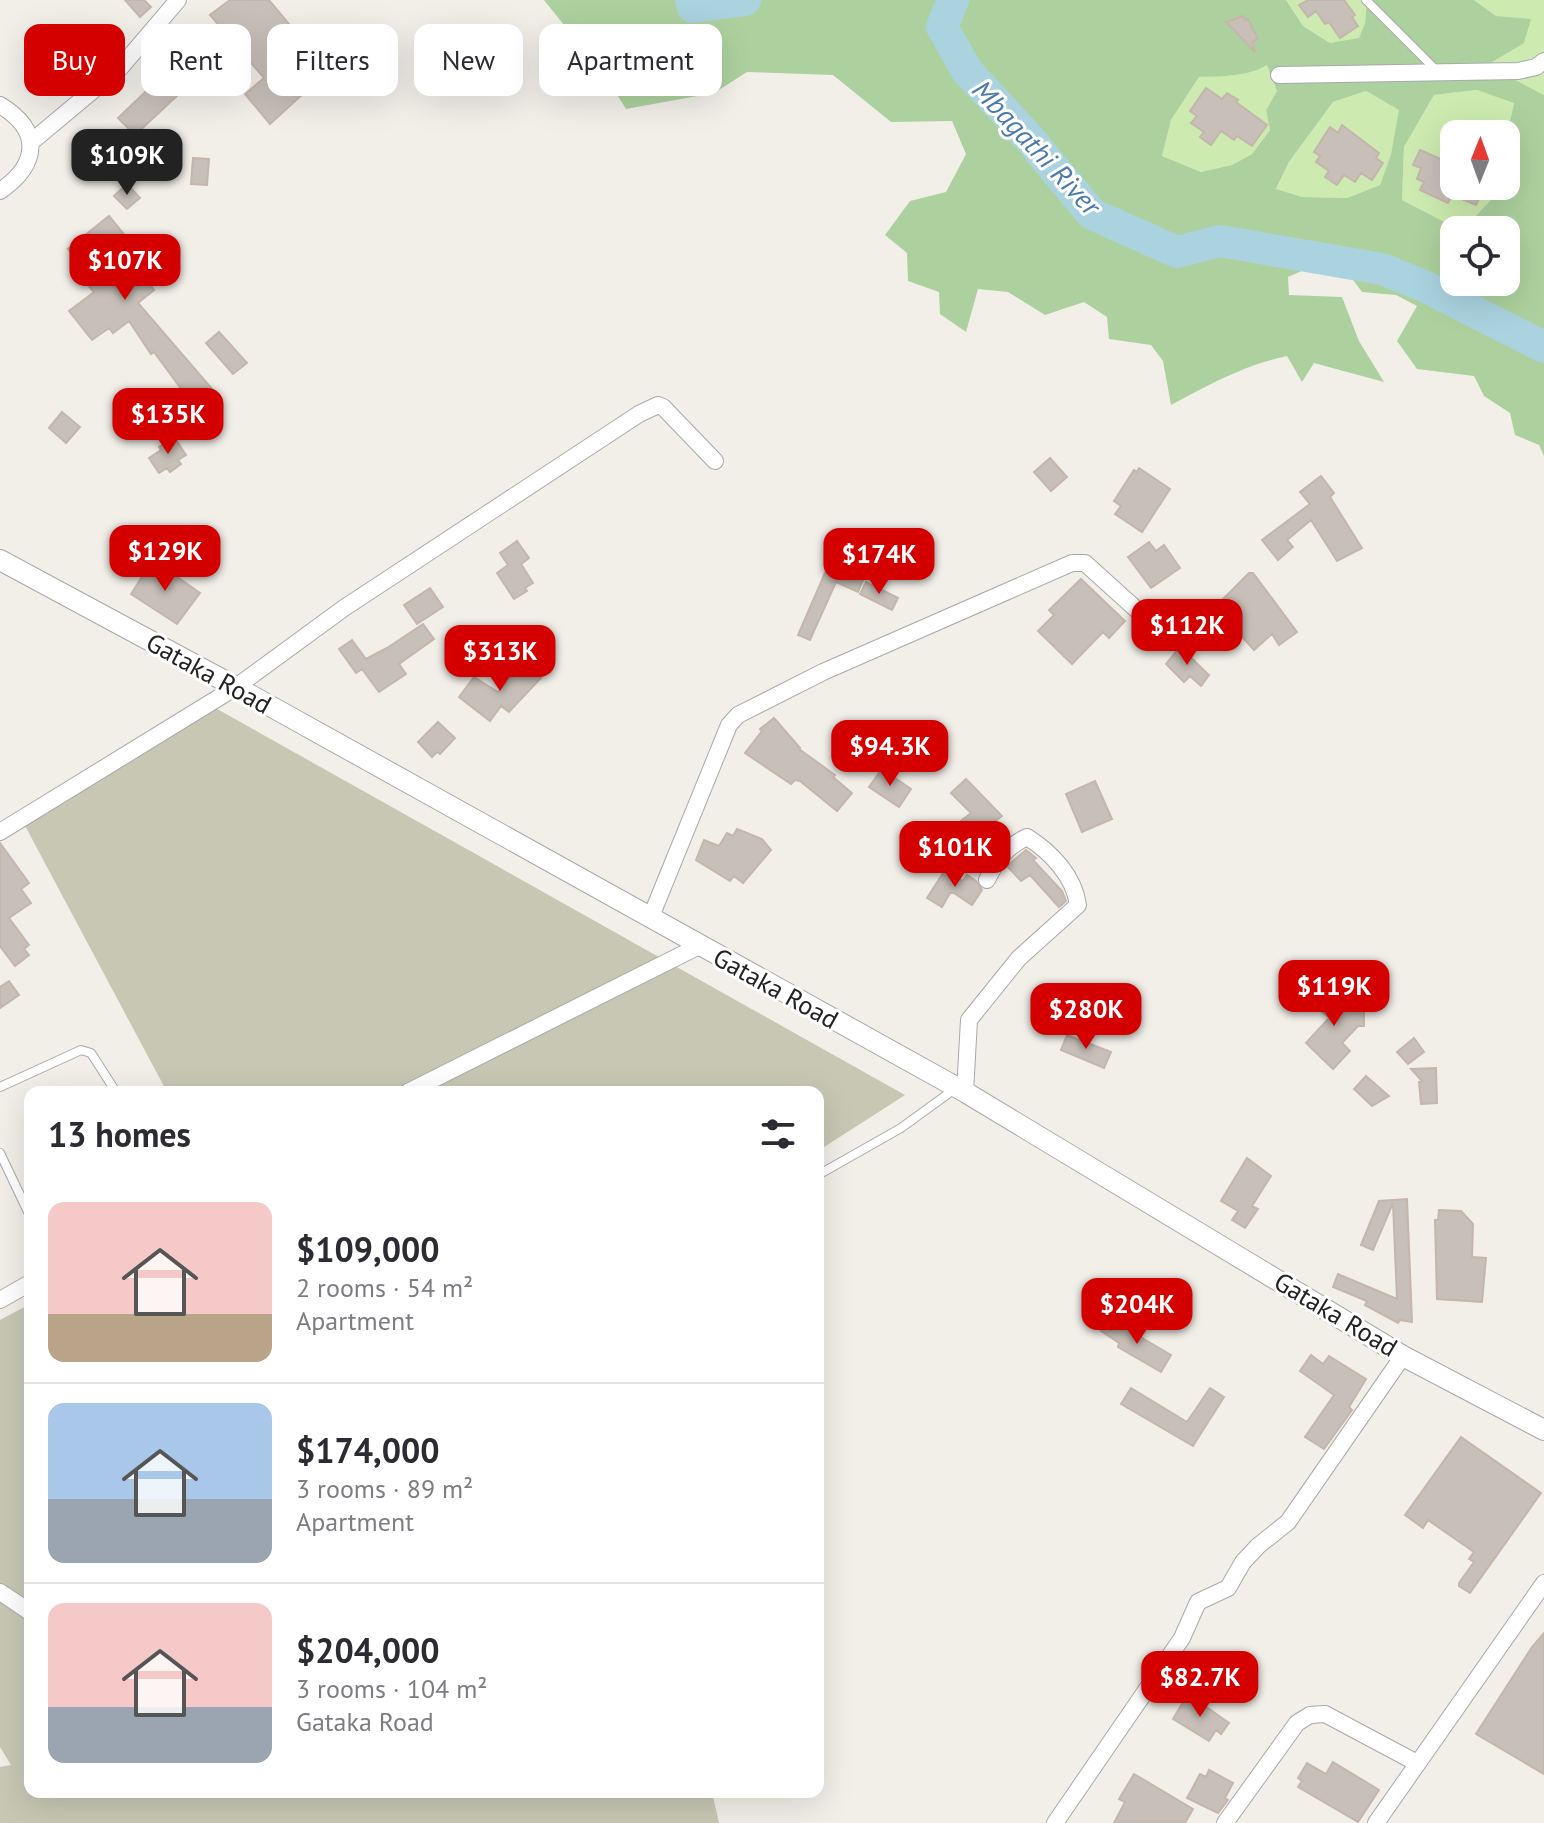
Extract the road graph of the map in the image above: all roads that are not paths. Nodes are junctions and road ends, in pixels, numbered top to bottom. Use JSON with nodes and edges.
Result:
{"nodes":[{"id":1,"x":178,"y":0,"type":"edge"},
{"id":2,"x":1366,"y":0,"type":"edge"},
{"id":3,"x":1544,"y":61,"type":"edge"},
{"id":4,"x":1438,"y":72,"type":"junction"},
{"id":5,"x":1279,"y":75,"type":"dead end"},
{"id":6,"x":0,"y":105,"type":"edge"},
{"id":7,"x":30,"y":143,"type":"junction"},
{"id":8,"x":0,"y":191,"type":"edge"},
{"id":9,"x":715,"y":461,"type":"dead end"},
{"id":10,"x":0,"y":560,"type":"edge"},
{"id":11,"x":1137,"y":610,"type":"dead end"},
{"id":12,"x":236,"y":687,"type":"junction"},
{"id":13,"x":0,"y":832,"type":"edge"},
{"id":14,"x":987,"y":880,"type":"dead end"},
{"id":15,"x":650,"y":919,"type":"junction"},
{"id":16,"x":699,"y":946,"type":"junction"},
{"id":17,"x":112,"y":1086,"type":"edge"},
{"id":18,"x":420,"y":1086,"type":"edge"},
{"id":19,"x":0,"y":1087,"type":"edge"},
{"id":20,"x":961,"y":1089,"type":"junction"},
{"id":21,"x":0,"y":1153,"type":"edge"},
{"id":22,"x":824,"y":1172,"type":"edge"},
{"id":23,"x":24,"y":1203,"type":"edge"},
{"id":24,"x":24,"y":1286,"type":"edge"},
{"id":25,"x":0,"y":1300,"type":"edge"},
{"id":26,"x":1403,"y":1356,"type":"junction"},
{"id":27,"x":1544,"y":1430,"type":"edge"},
{"id":28,"x":1544,"y":1583,"type":"edge"},
{"id":29,"x":0,"y":1592,"type":"edge"},
{"id":30,"x":24,"y":1608,"type":"edge"},
{"id":31,"x":1417,"y":1763,"type":"junction"},
{"id":32,"x":1055,"y":1823,"type":"edge"},
{"id":33,"x":1225,"y":1823,"type":"edge"},
{"id":34,"x":1376,"y":1823,"type":"edge"}],
"edges":[{"from":1,"to":7,"type":"street"},
{"from":2,"to":4,"type":"lane"},
{"from":3,"to":4,"type":"street"},
{"from":4,"to":5,"type":"street"},
{"from":6,"to":7,"type":"street"},
{"from":7,"to":8,"type":"street"},
{"from":9,"to":12,"type":"street"},
{"from":10,"to":12,"type":"street","name":"Gataka Road"},
{"from":11,"to":15,"type":"street"},
{"from":12,"to":13,"type":"street"},
{"from":12,"to":15,"type":"street","name":"Gataka Road"},
{"from":14,"to":20,"type":"street"},
{"from":15,"to":16,"type":"street","name":"Gataka Road"},
{"from":16,"to":18,"type":"street"},
{"from":16,"to":20,"type":"street","name":"Gataka Road"},
{"from":17,"to":19,"type":"lane"},
{"from":20,"to":22,"type":"lane"},
{"from":20,"to":26,"type":"street","name":"Gataka Road"},
{"from":21,"to":23,"type":"lane"},
{"from":24,"to":25,"type":"street"},
{"from":26,"to":27,"type":"street","name":"Gataka Road"},
{"from":26,"to":32,"type":"street"},
{"from":28,"to":31,"type":"street"},
{"from":29,"to":30,"type":"street"},
{"from":31,"to":33,"type":"street"},
{"from":31,"to":34,"type":"street"}]}
